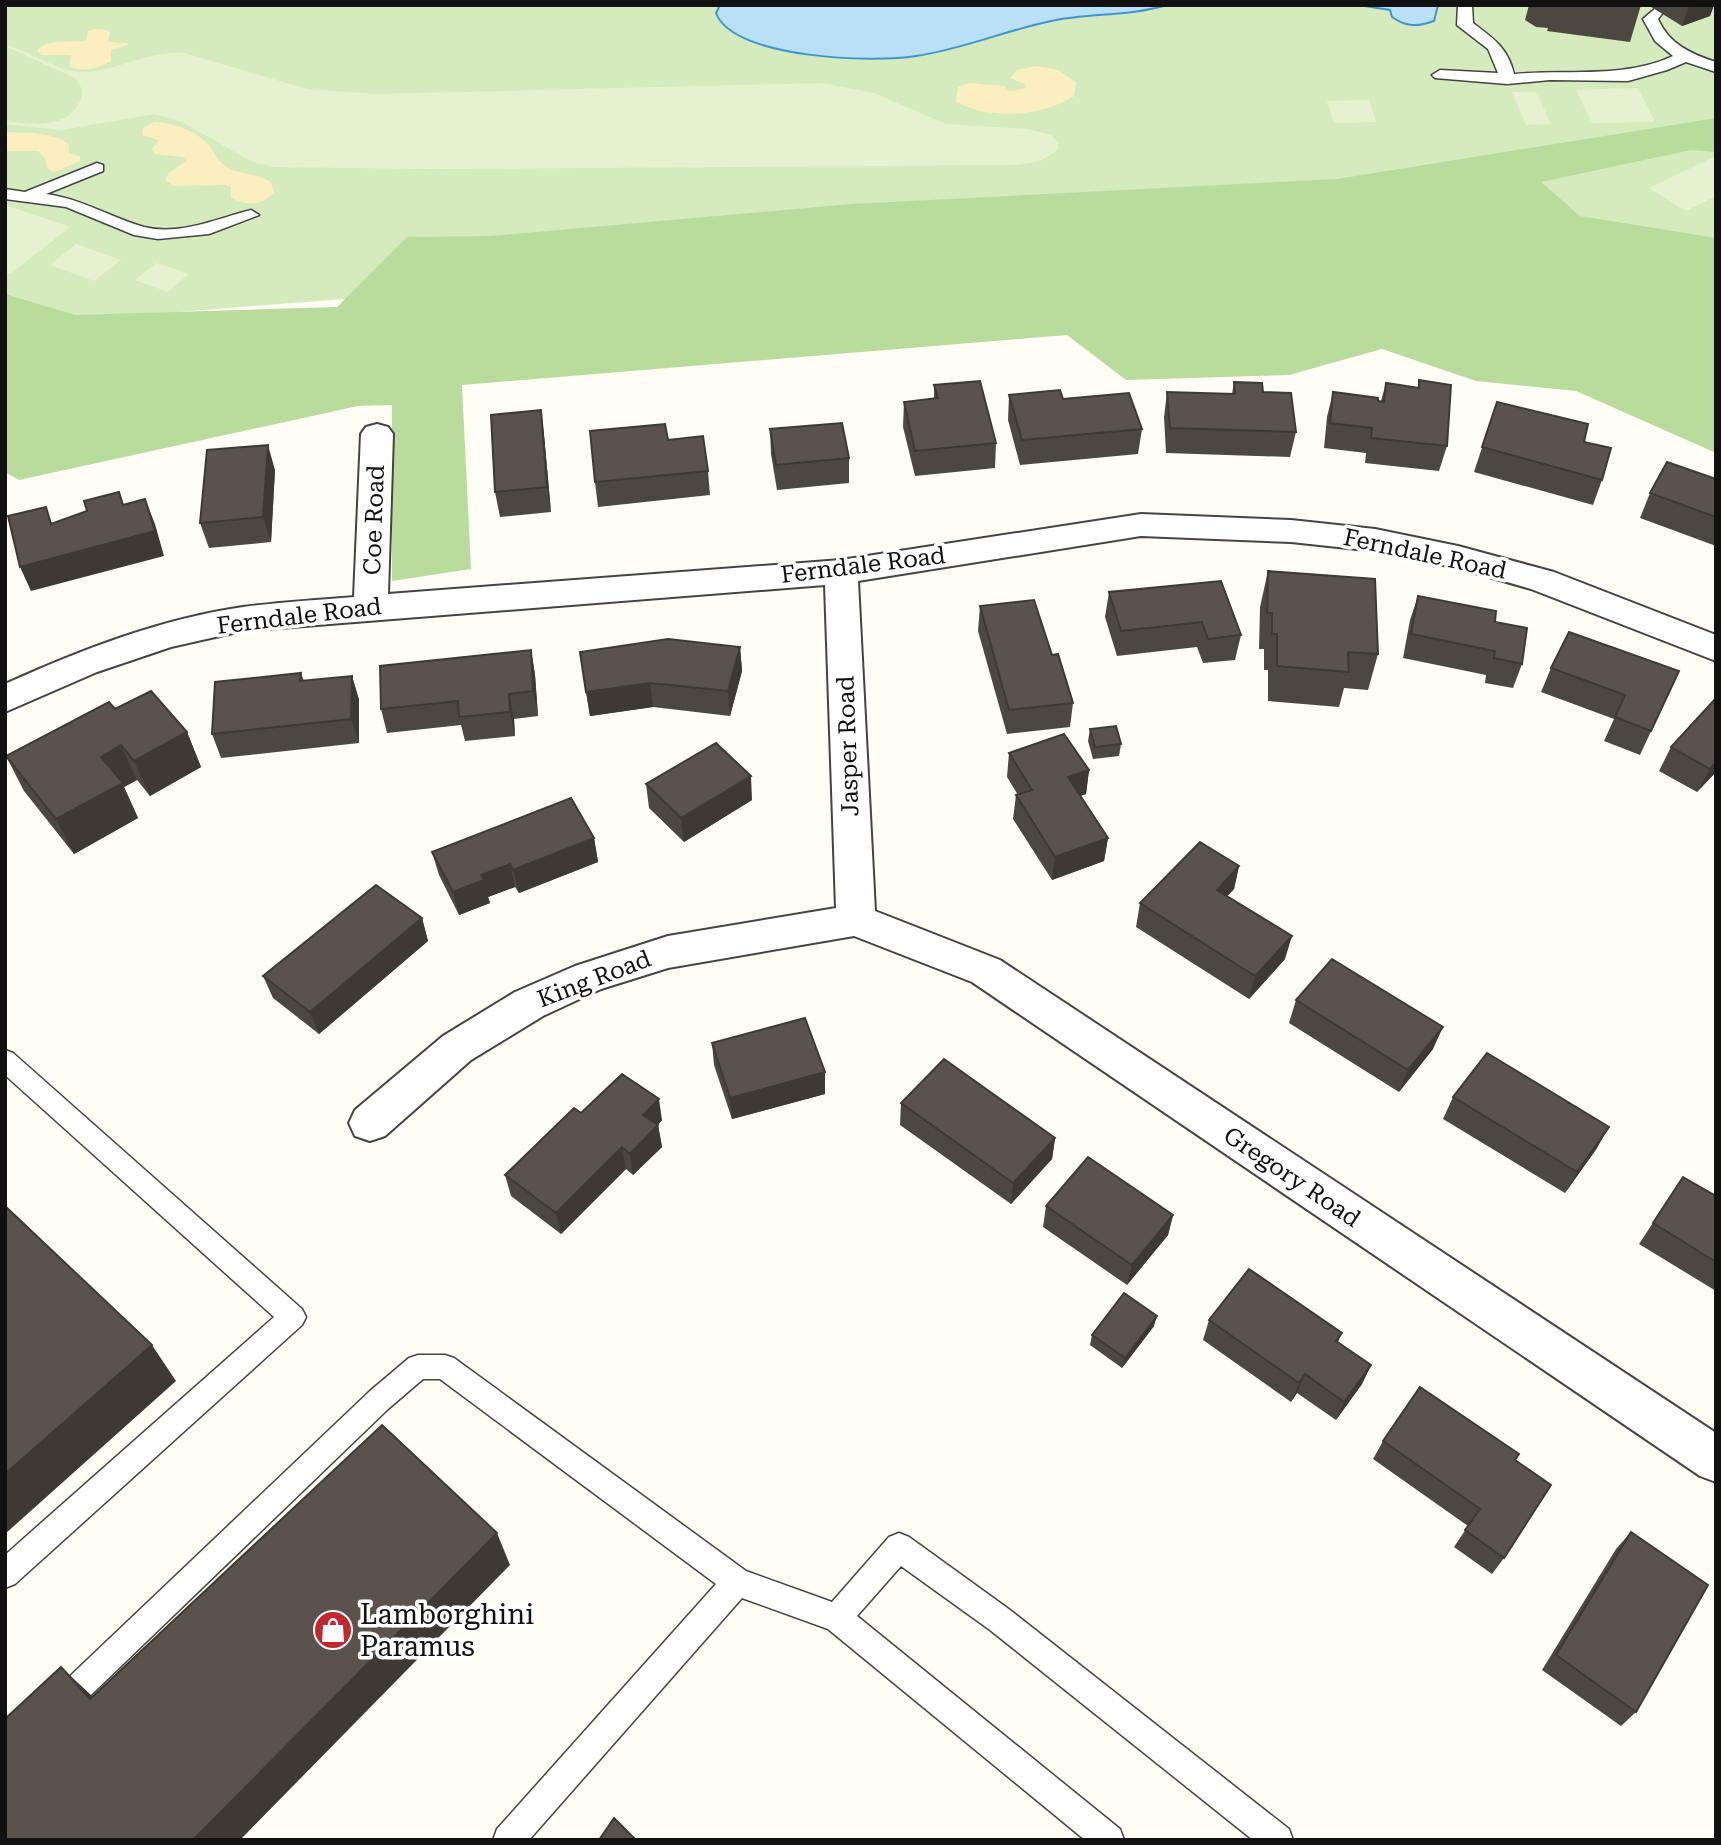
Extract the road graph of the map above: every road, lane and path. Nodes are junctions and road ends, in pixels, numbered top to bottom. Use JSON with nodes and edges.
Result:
{"nodes":[{"id":1,"x":1465,"y":5,"type":"edge"},
{"id":2,"x":1657,"y":11,"type":"dead end"},
{"id":3,"x":1683,"y":57,"type":"junction"},
{"id":4,"x":1716,"y":67,"type":"edge"},
{"id":5,"x":1440,"y":75,"type":"dead end"},
{"id":6,"x":1507,"y":79,"type":"junction"},
{"id":7,"x":97,"y":168,"type":"dead end"},
{"id":8,"x":5,"y":194,"type":"edge"},
{"id":9,"x":26,"y":196,"type":"junction"},
{"id":10,"x":251,"y":215,"type":"dead end"},
{"id":11,"x":377,"y":434,"type":"dead end"},
{"id":12,"x":841,"y":572,"type":"junction"},
{"id":13,"x":371,"y":607,"type":"junction"},
{"id":14,"x":1716,"y":649,"type":"edge"},
{"id":15,"x":5,"y":699,"type":"edge"},
{"id":16,"x":856,"y":920,"type":"junction"},
{"id":17,"x":5,"y":1060,"type":"edge"},
{"id":18,"x":370,"y":1123,"type":"dead end"},
{"id":19,"x":1716,"y":1460,"type":"edge"},
{"id":20,"x":5,"y":1574,"type":"edge"},
{"id":21,"x":737,"y":1583,"type":"junction"},
{"id":22,"x":836,"y":1618,"type":"junction"},
{"id":23,"x":36,"y":1729,"type":"edge"},
{"id":24,"x":508,"y":1840,"type":"edge"},
{"id":25,"x":1109,"y":1840,"type":"edge"},
{"id":26,"x":1278,"y":1840,"type":"edge"}],
"edges":[{"from":1,"to":6,"type":"lane"},
{"from":2,"to":3,"type":"lane"},
{"from":3,"to":4,"type":"lane"},
{"from":3,"to":6,"type":"lane"},
{"from":5,"to":6,"type":"lane"},
{"from":7,"to":9,"type":"lane"},
{"from":8,"to":9,"type":"lane"},
{"from":9,"to":10,"type":"lane"},
{"from":11,"to":13,"type":"street","name":"Coe Road"},
{"from":12,"to":13,"type":"street","name":"Ferndale Road"},
{"from":12,"to":14,"type":"street","name":"Ferndale Road"},
{"from":12,"to":16,"type":"street","name":"Jasper Road"},
{"from":13,"to":15,"type":"street","name":"Ferndale Road"},
{"from":16,"to":18,"type":"street","name":"King Road"},
{"from":16,"to":19,"type":"street","name":"Gregory Road"},
{"from":17,"to":20,"type":"lane"},
{"from":21,"to":22,"type":"lane"},
{"from":21,"to":23,"type":"lane"},
{"from":21,"to":24,"type":"lane"},
{"from":22,"to":25,"type":"lane"},
{"from":22,"to":26,"type":"lane"}]}
